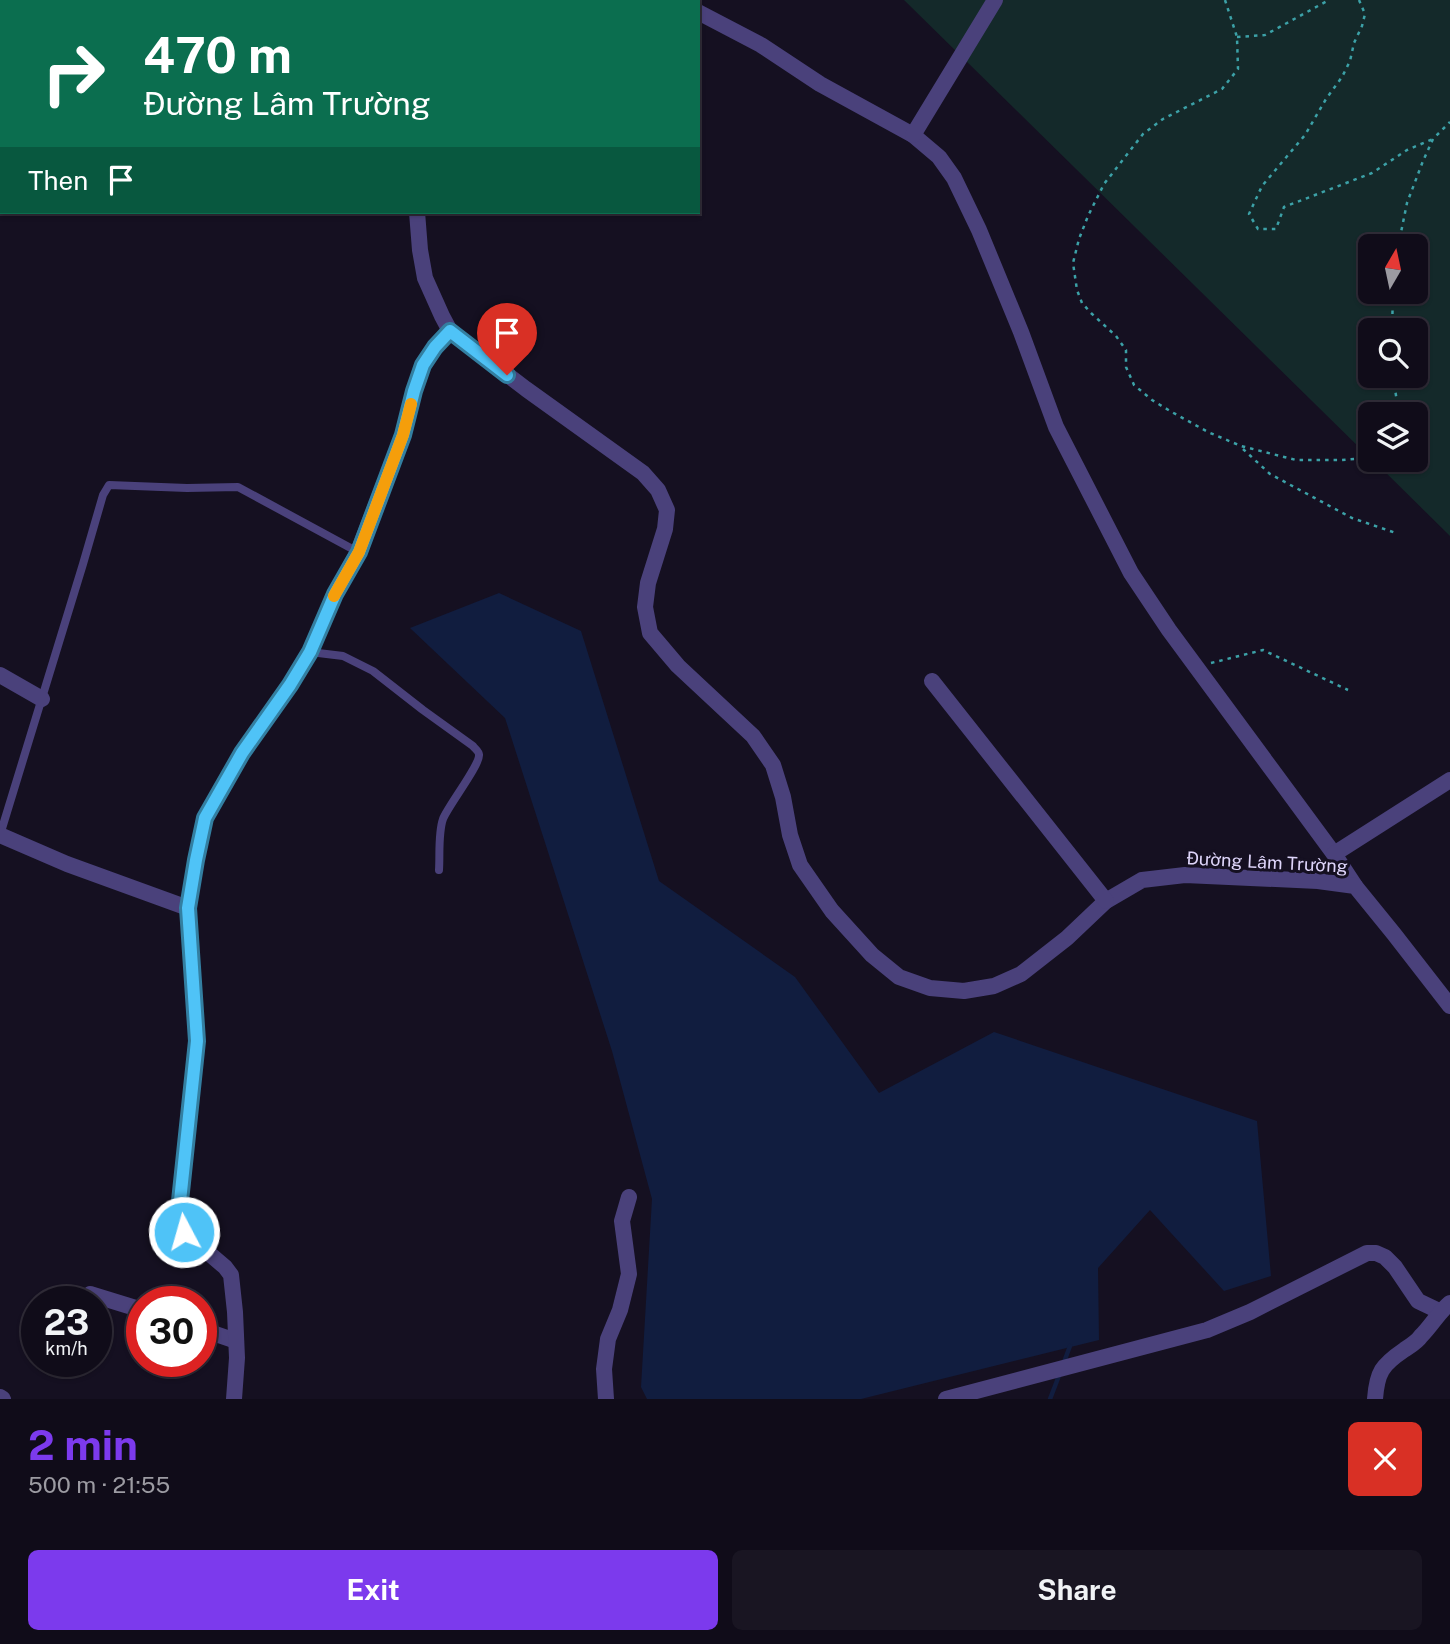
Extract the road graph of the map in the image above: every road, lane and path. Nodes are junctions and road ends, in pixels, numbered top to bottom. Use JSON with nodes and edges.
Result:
{"nodes":[{"id":1,"x":995,"y":0,"type":"edge"},
{"id":2,"x":1225,"y":0,"type":"edge"},
{"id":3,"x":1329,"y":0,"type":"edge"},
{"id":4,"x":1359,"y":0,"type":"edge"},
{"id":5,"x":700,"y":13,"type":"edge"},
{"id":6,"x":1237,"y":37,"type":"junction"},
{"id":7,"x":1450,"y":122,"type":"edge"},
{"id":8,"x":913,"y":135,"type":"junction"},
{"id":9,"x":1433,"y":139,"type":"junction"},
{"id":10,"x":417,"y":214,"type":"edge"},
{"id":11,"x":1401,"y":234,"type":"edge"},
{"id":12,"x":450,"y":331,"type":"junction"},
{"id":13,"x":1241,"y":446,"type":"junction"},
{"id":14,"x":1358,"y":459,"type":"edge"},
{"id":15,"x":1396,"y":533,"type":"dead end"},
{"id":16,"x":359,"y":552,"type":"junction"},
{"id":17,"x":310,"y":652,"type":"junction"},
{"id":18,"x":1198,"y":667,"type":"junction"},
{"id":19,"x":0,"y":675,"type":"edge"},
{"id":20,"x":932,"y":681,"type":"dead end"},
{"id":21,"x":1348,"y":690,"type":"dead end"},
{"id":22,"x":42,"y":699,"type":"junction"},
{"id":23,"x":1450,"y":780,"type":"edge"},
{"id":24,"x":0,"y":835,"type":"edge"},
{"id":25,"x":1334,"y":854,"type":"junction"},
{"id":26,"x":439,"y":870,"type":"dead end"},
{"id":27,"x":1354,"y":886,"type":"junction"},
{"id":28,"x":1106,"y":901,"type":"junction"},
{"id":29,"x":188,"y":908,"type":"junction"},
{"id":30,"x":1450,"y":1006,"type":"edge"},
{"id":31,"x":629,"y":1197,"type":"dead end"},
{"id":32,"x":1445,"y":1307,"type":"edge"},
{"id":33,"x":217,"y":1334,"type":"edge"},
{"id":34,"x":236,"y":1341,"type":"junction"},
{"id":35,"x":234,"y":1399,"type":"edge"},
{"id":36,"x":606,"y":1399,"type":"edge"},
{"id":37,"x":946,"y":1399,"type":"edge"},
{"id":38,"x":1376,"y":1399,"type":"edge"}],
"edges":[{"from":1,"to":8,"type":"street"},
{"from":2,"to":6,"type":"path"},
{"from":3,"to":6,"type":"path"},
{"from":4,"to":9,"type":"path"},
{"from":5,"to":8,"type":"street"},
{"from":6,"to":13,"type":"path"},
{"from":7,"to":9,"type":"path"},
{"from":8,"to":18,"type":"street"},
{"from":9,"to":11,"type":"path"},
{"from":10,"to":12,"type":"street","name":"Đường Lâm Trường"},
{"from":12,"to":16,"type":"street"},
{"from":12,"to":28,"type":"street","name":"Đường Lâm Trường"},
{"from":13,"to":14,"type":"path"},
{"from":13,"to":15,"type":"path"},
{"from":16,"to":17,"type":"street"},
{"from":16,"to":22,"type":"lane"},
{"from":17,"to":26,"type":"lane"},
{"from":17,"to":29,"type":"street"},
{"from":18,"to":21,"type":"path"},
{"from":18,"to":25,"type":"street"},
{"from":19,"to":22,"type":"street"},
{"from":20,"to":28,"type":"street"},
{"from":22,"to":24,"type":"lane"},
{"from":23,"to":25,"type":"street"},
{"from":24,"to":29,"type":"street"},
{"from":25,"to":27,"type":"street"},
{"from":27,"to":28,"type":"street","name":"Đường Lâm Trường"},
{"from":27,"to":30,"type":"street","name":"Đường Lâm Trường"},
{"from":29,"to":34,"type":"street"},
{"from":31,"to":36,"type":"street"},
{"from":32,"to":37,"type":"street"},
{"from":32,"to":38,"type":"street"},
{"from":33,"to":34,"type":"street"},
{"from":34,"to":35,"type":"street"}]}
